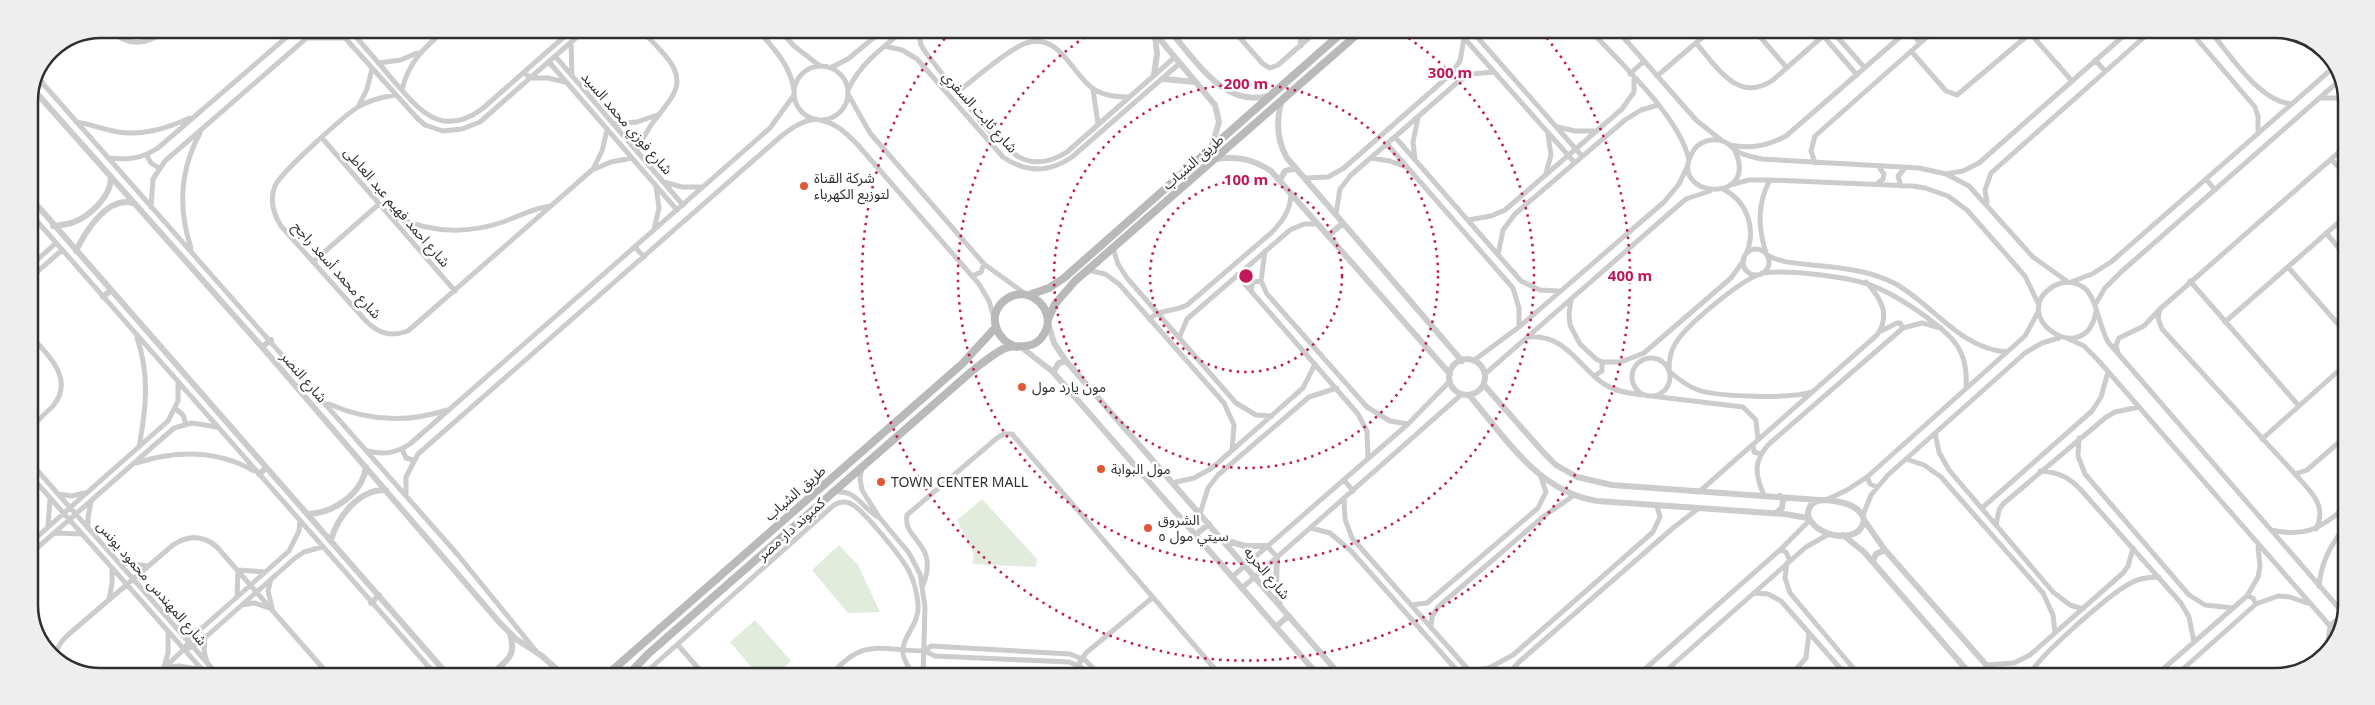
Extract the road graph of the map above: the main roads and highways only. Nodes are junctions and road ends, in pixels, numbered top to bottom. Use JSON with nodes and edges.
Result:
{"nodes":[{"id":1,"x":1337,"y":37,"type":"edge"},
{"id":2,"x":1354,"y":37,"type":"edge"},
{"id":3,"x":1028,"y":295,"type":"junction"},
{"id":4,"x":1048,"y":321,"type":"junction"},
{"id":5,"x":995,"y":324,"type":"junction"},
{"id":6,"x":1019,"y":347,"type":"junction"},
{"id":7,"x":615,"y":668,"type":"edge"},
{"id":8,"x":634,"y":668,"type":"edge"}],
"edges":[{"from":1,"to":3,"type":"main road","name":"طريق الشباب"},
{"from":2,"to":4,"type":"main road","name":"طريق الشباب"},
{"from":3,"to":4,"type":"main road"},
{"from":3,"to":5,"type":"main road"},
{"from":4,"to":6,"type":"main road"},
{"from":5,"to":6,"type":"main road"},
{"from":5,"to":7,"type":"main road","name":"طريق الشباب"},
{"from":6,"to":8,"type":"main road","name":"طريق الشباب"}]}
